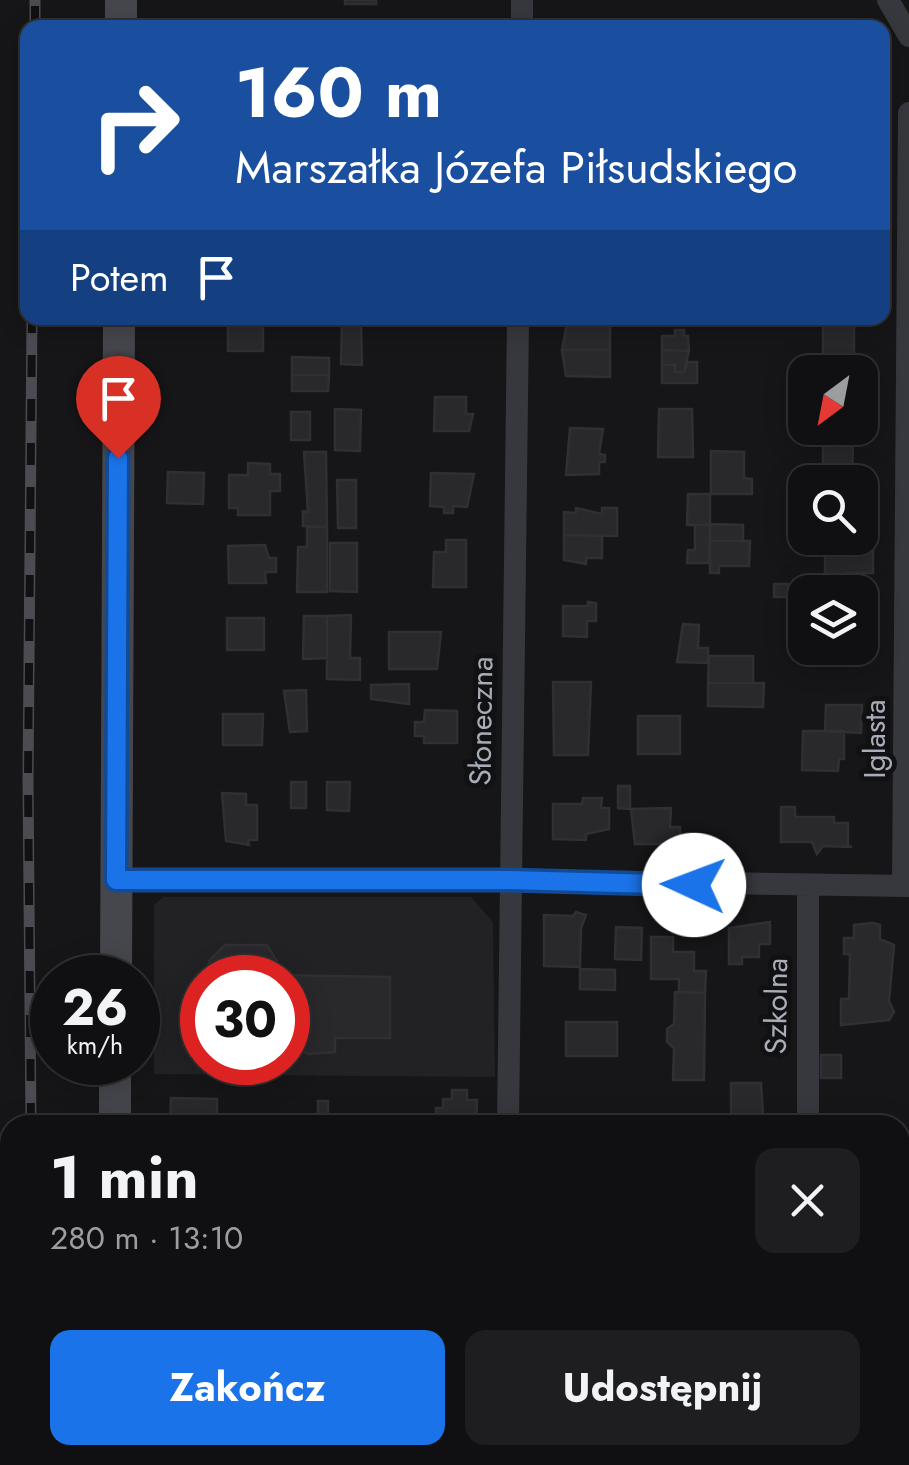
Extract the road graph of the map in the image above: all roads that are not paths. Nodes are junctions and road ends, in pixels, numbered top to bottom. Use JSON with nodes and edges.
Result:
{"nodes":[{"id":1,"x":888,"y":0,"type":"edge"},
{"id":2,"x":909,"y":36,"type":"edge"},
{"id":3,"x":909,"y":113,"type":"edge"},
{"id":4,"x":119,"y":325,"type":"edge"},
{"id":5,"x":518,"y":325,"type":"edge"},
{"id":6,"x":116,"y":880,"type":"junction"},
{"id":7,"x":509,"y":880,"type":"junction"},
{"id":8,"x":906,"y":886,"type":"edge"},
{"id":9,"x":808,"y":888,"type":"junction"},
{"id":10,"x":116,"y":955,"type":"edge"},
{"id":11,"x":116,"y":1085,"type":"edge"},
{"id":12,"x":116,"y":1115,"type":"edge"},
{"id":13,"x":508,"y":1115,"type":"edge"},
{"id":14,"x":808,"y":1115,"type":"edge"}],
"edges":[{"from":1,"to":2,"type":"street"},
{"from":3,"to":8,"type":"street","name":"Iglasta"},
{"from":4,"to":6,"type":"main road"},
{"from":5,"to":7,"type":"street","name":"Słoneczna"},
{"from":6,"to":7,"type":"street"},
{"from":6,"to":10,"type":"main road"},
{"from":7,"to":9,"type":"street"},
{"from":7,"to":13,"type":"street","name":"Słoneczna"},
{"from":8,"to":9,"type":"street"},
{"from":9,"to":14,"type":"street","name":"Szkolna"},
{"from":11,"to":12,"type":"main road"}]}
